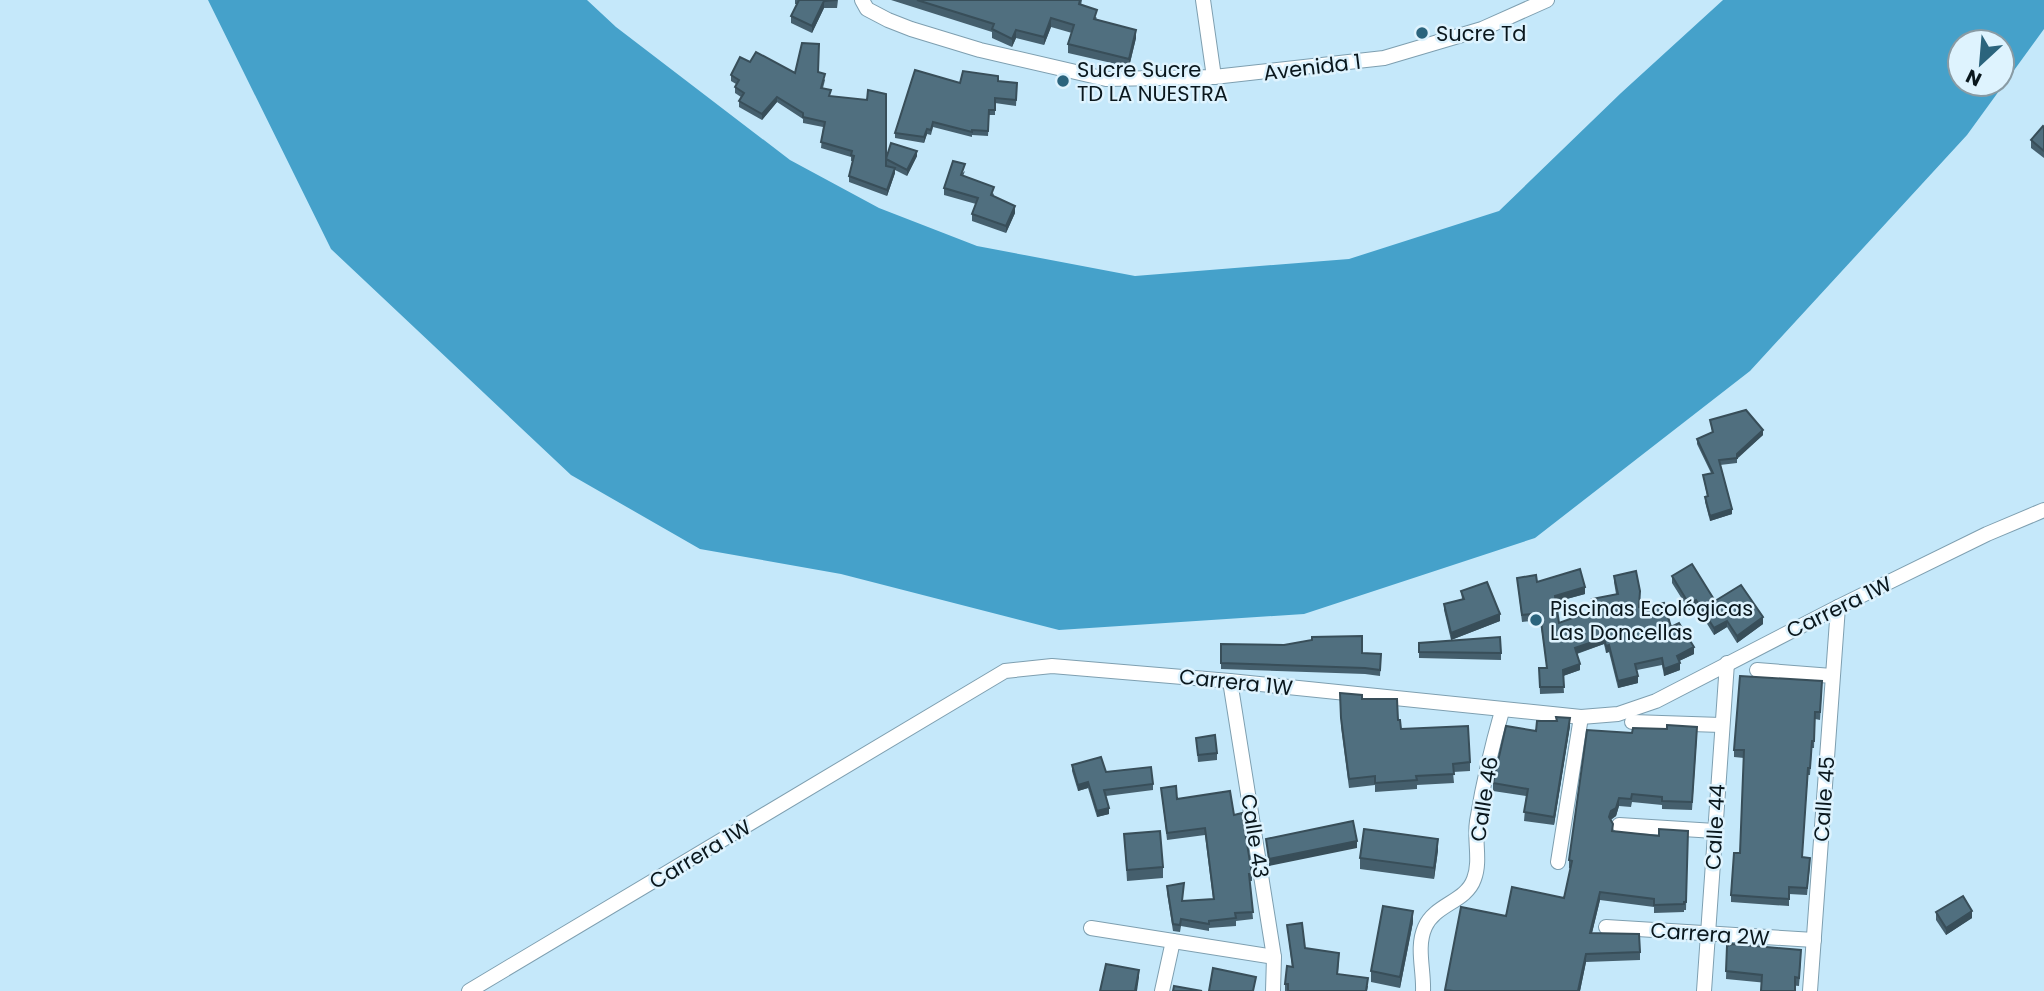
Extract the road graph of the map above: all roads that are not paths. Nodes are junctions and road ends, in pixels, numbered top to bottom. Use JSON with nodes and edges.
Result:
{"nodes":[{"id":1,"x":1202,"y":0,"type":"edge"},
{"id":2,"x":1547,"y":0,"type":"edge"},
{"id":3,"x":865,"y":4,"type":"edge"},
{"id":4,"x":1214,"y":77,"type":"junction"},
{"id":5,"x":2044,"y":510,"type":"edge"},
{"id":6,"x":1838,"y":607,"type":"junction"},
{"id":7,"x":1727,"y":663,"type":"junction"},
{"id":8,"x":1757,"y":670,"type":"dead end"},
{"id":9,"x":1832,"y":676,"type":"junction"},
{"id":10,"x":1230,"y":681,"type":"junction"},
{"id":11,"x":1502,"y":710,"type":"junction"},
{"id":12,"x":1581,"y":717,"type":"junction"},
{"id":13,"x":1632,"y":722,"type":"dead end"},
{"id":14,"x":1721,"y":726,"type":"junction"},
{"id":15,"x":1619,"y":825,"type":"dead end"},
{"id":16,"x":1715,"y":831,"type":"junction"},
{"id":17,"x":1558,"y":862,"type":"dead end"},
{"id":18,"x":1606,"y":927,"type":"dead end"},
{"id":19,"x":1091,"y":928,"type":"dead end"},
{"id":20,"x":1709,"y":934,"type":"junction"},
{"id":21,"x":1814,"y":940,"type":"junction"},
{"id":22,"x":1173,"y":941,"type":"junction"},
{"id":23,"x":1274,"y":957,"type":"junction"},
{"id":24,"x":469,"y":991,"type":"edge"},
{"id":25,"x":1162,"y":991,"type":"edge"},
{"id":26,"x":1273,"y":991,"type":"edge"},
{"id":27,"x":1423,"y":991,"type":"edge"},
{"id":28,"x":1704,"y":991,"type":"edge"},
{"id":29,"x":1811,"y":991,"type":"edge"}],
"edges":[{"from":1,"to":4,"type":"street"},
{"from":2,"to":4,"type":"street","name":"Avenida 1"},
{"from":3,"to":4,"type":"street","name":"Avenida 1"},
{"from":5,"to":6,"type":"street","name":"Carrera 1W"},
{"from":6,"to":7,"type":"street","name":"Carrera 1W"},
{"from":6,"to":9,"type":"street","name":"Calle 45"},
{"from":7,"to":12,"type":"street","name":"Carrera 1W"},
{"from":7,"to":14,"type":"street","name":"Calle 44"},
{"from":8,"to":9,"type":"street"},
{"from":9,"to":21,"type":"street","name":"Calle 45"},
{"from":10,"to":11,"type":"street","name":"Carrera 1W"},
{"from":10,"to":23,"type":"street","name":"Calle 43"},
{"from":10,"to":24,"type":"street","name":"Carrera 1W"},
{"from":11,"to":12,"type":"street","name":"Carrera 1W"},
{"from":11,"to":27,"type":"street","name":"Calle 46"},
{"from":12,"to":17,"type":"street"},
{"from":13,"to":14,"type":"street"},
{"from":14,"to":16,"type":"street","name":"Calle 44"},
{"from":15,"to":16,"type":"street"},
{"from":16,"to":20,"type":"street","name":"Calle 44"},
{"from":18,"to":20,"type":"street","name":"Carrera 2W"},
{"from":19,"to":22,"type":"street"},
{"from":20,"to":21,"type":"street","name":"Carrera 2W"},
{"from":20,"to":28,"type":"street","name":"Calle 44"},
{"from":21,"to":29,"type":"street","name":"Calle 45"},
{"from":22,"to":23,"type":"street"},
{"from":22,"to":25,"type":"street"},
{"from":23,"to":26,"type":"street","name":"Calle 43"}]}
